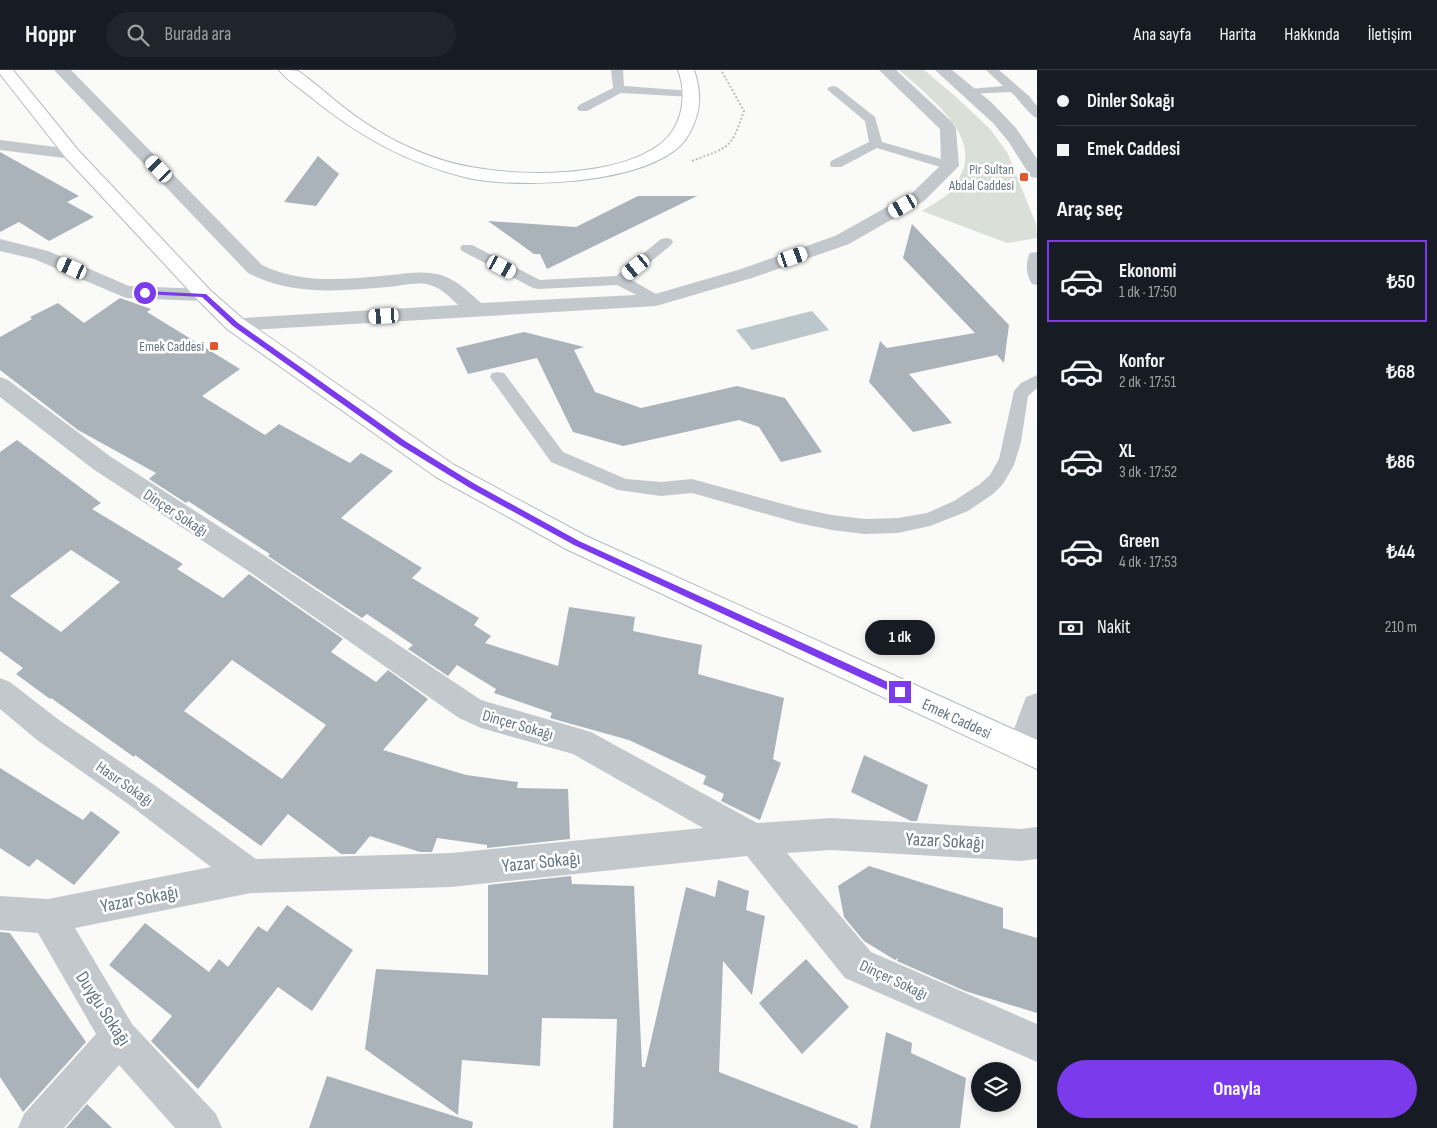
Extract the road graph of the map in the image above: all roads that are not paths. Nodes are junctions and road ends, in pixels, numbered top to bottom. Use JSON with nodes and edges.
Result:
{"nodes":[{"id":1,"x":62,"y":70,"type":"edge"},
{"id":2,"x":288,"y":70,"type":"edge"},
{"id":3,"x":617,"y":70,"type":"edge"},
{"id":4,"x":686,"y":70,"type":"edge"},
{"id":5,"x":887,"y":70,"type":"edge"},
{"id":6,"x":943,"y":70,"type":"edge"},
{"id":7,"x":992,"y":70,"type":"edge"},
{"id":8,"x":4,"y":71,"type":"edge"},
{"id":9,"x":1014,"y":88,"type":"junction"},
{"id":10,"x":619,"y":89,"type":"junction"},
{"id":11,"x":833,"y":89,"type":"dead end"},
{"id":12,"x":970,"y":92,"type":"junction"},
{"id":13,"x":692,"y":94,"type":"junction"},
{"id":14,"x":583,"y":108,"type":"dead end"},
{"id":15,"x":1037,"y":114,"type":"edge"},
{"id":16,"x":876,"y":144,"type":"junction"},
{"id":17,"x":0,"y":145,"type":"edge"},
{"id":18,"x":72,"y":154,"type":"junction"},
{"id":19,"x":836,"y":164,"type":"dead end"},
{"id":20,"x":950,"y":166,"type":"junction"},
{"id":21,"x":1037,"y":173,"type":"edge"},
{"id":22,"x":666,"y":242,"type":"dead end"},
{"id":23,"x":0,"y":245,"type":"edge"},
{"id":24,"x":467,"y":248,"type":"dead end"},
{"id":25,"x":1037,"y":256,"type":"edge"},
{"id":26,"x":620,"y":280,"type":"junction"},
{"id":27,"x":1037,"y":281,"type":"edge"},
{"id":28,"x":204,"y":295,"type":"junction"},
{"id":29,"x":656,"y":300,"type":"junction"},
{"id":30,"x":477,"y":311,"type":"junction"},
{"id":31,"x":236,"y":324,"type":"junction"},
{"id":32,"x":498,"y":377,"type":"dead end"},
{"id":33,"x":1037,"y":380,"type":"edge"},
{"id":34,"x":0,"y":385,"type":"edge"},
{"id":35,"x":0,"y":691,"type":"edge"},
{"id":36,"x":1037,"y":706,"type":"edge"},
{"id":37,"x":1030,"y":752,"type":"edge"},
{"id":38,"x":754,"y":839,"type":"junction"},
{"id":39,"x":1037,"y":843,"type":"edge"},
{"id":40,"x":251,"y":876,"type":"junction"},
{"id":41,"x":0,"y":913,"type":"edge"},
{"id":42,"x":48,"y":916,"type":"junction"},
{"id":43,"x":119,"y":1037,"type":"junction"},
{"id":44,"x":1037,"y":1043,"type":"edge"},
{"id":45,"x":38,"y":1128,"type":"edge"},
{"id":46,"x":202,"y":1128,"type":"edge"}],
"edges":[{"from":1,"to":30,"type":"street"},
{"from":2,"to":13,"type":"street"},
{"from":3,"to":10,"type":"lane"},
{"from":4,"to":13,"type":"street"},
{"from":5,"to":20,"type":"street"},
{"from":6,"to":12,"type":"street"},
{"from":7,"to":9,"type":"lane"},
{"from":8,"to":18,"type":"street","name":"Emek Caddesi"},
{"from":9,"to":12,"type":"lane"},
{"from":9,"to":15,"type":"lane"},
{"from":10,"to":13,"type":"lane"},
{"from":10,"to":14,"type":"lane"},
{"from":11,"to":16,"type":"lane"},
{"from":12,"to":21,"type":"street"},
{"from":16,"to":19,"type":"lane"},
{"from":16,"to":20,"type":"lane"},
{"from":17,"to":18,"type":"street"},
{"from":18,"to":28,"type":"street","name":"Emek Caddesi"},
{"from":20,"to":29,"type":"street"},
{"from":22,"to":26,"type":"lane"},
{"from":23,"to":28,"type":"street"},
{"from":24,"to":26,"type":"lane"},
{"from":25,"to":27,"type":"lane"},
{"from":26,"to":29,"type":"lane"},
{"from":28,"to":31,"type":"street","name":"Emek Caddesi"},
{"from":29,"to":30,"type":"street"},
{"from":30,"to":31,"type":"street"},
{"from":31,"to":37,"type":"street","name":"Emek Caddesi"},
{"from":32,"to":33,"type":"lane"},
{"from":34,"to":38,"type":"street","name":"Dinçer Sokağı"},
{"from":35,"to":40,"type":"street","name":"Hasır Sokağı"},
{"from":36,"to":37,"type":"street"},
{"from":38,"to":39,"type":"street","name":"Yazar Sokağı"},
{"from":38,"to":40,"type":"street","name":"Yazar Sokağı"},
{"from":38,"to":44,"type":"street","name":"Dinçer Sokağı"},
{"from":40,"to":42,"type":"street","name":"Yazar Sokağı"},
{"from":41,"to":42,"type":"street"},
{"from":42,"to":43,"type":"street","name":"Duygu Sokağı"},
{"from":43,"to":45,"type":"street"},
{"from":43,"to":46,"type":"street","name":"Duygu Sokağı"}]}
